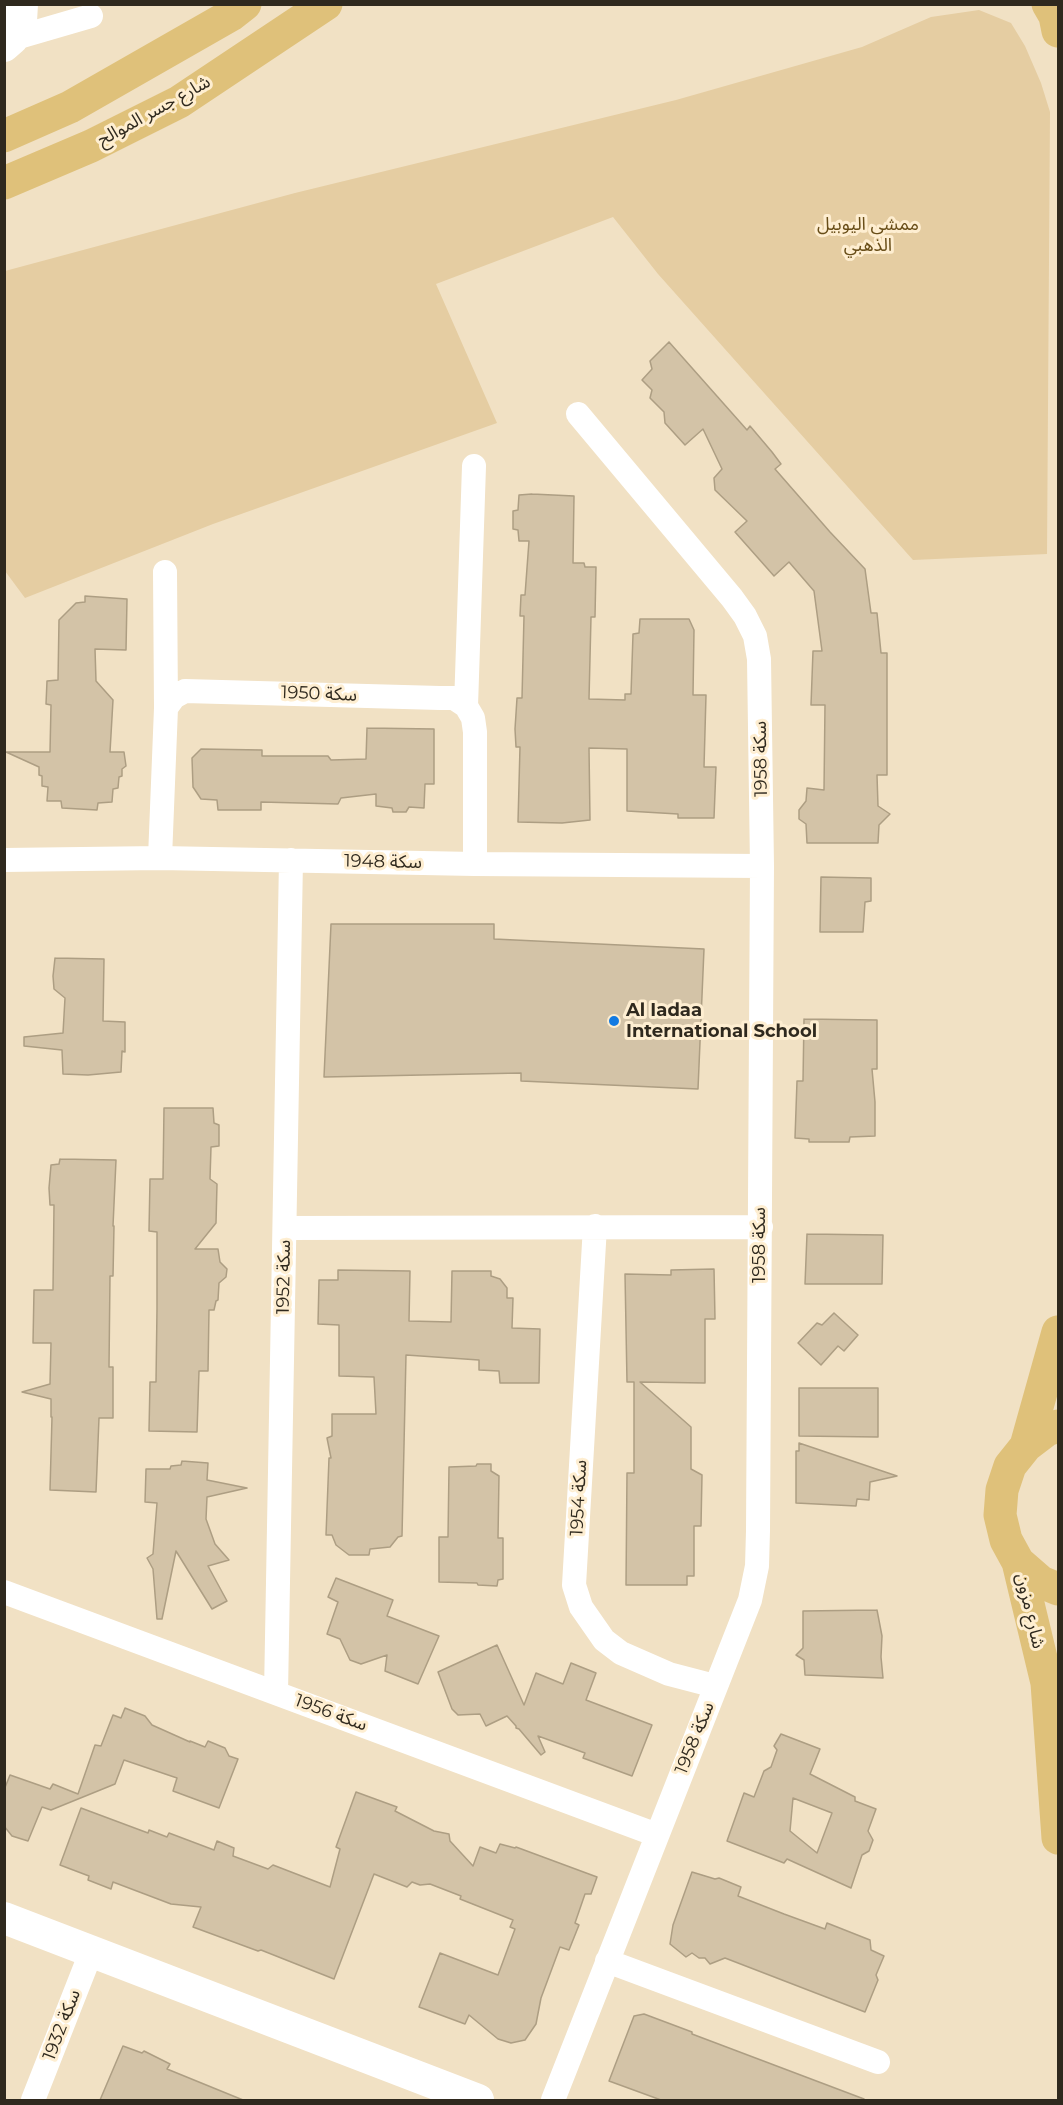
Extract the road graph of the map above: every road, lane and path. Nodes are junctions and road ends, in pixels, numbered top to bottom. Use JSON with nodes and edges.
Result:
{"nodes":[{"id":1,"x":22,"y":4,"type":"edge"},
{"id":2,"x":326,"y":4,"type":"edge"},
{"id":3,"x":342,"y":4,"type":"edge"},
{"id":4,"x":1048,"y":4,"type":"edge"},
{"id":5,"x":239,"y":8,"type":"edge"},
{"id":6,"x":91,"y":16,"type":"dead end"},
{"id":7,"x":1059,"y":31,"type":"edge"},
{"id":8,"x":8,"y":43,"type":"edge"},
{"id":9,"x":243,"y":60,"type":"junction"},
{"id":10,"x":4,"y":136,"type":"edge"},
{"id":11,"x":4,"y":183,"type":"edge"},
{"id":12,"x":578,"y":414,"type":"dead end"},
{"id":13,"x":474,"y":466,"type":"dead end"},
{"id":14,"x":165,"y":572,"type":"dead end"},
{"id":15,"x":466,"y":705,"type":"junction"},
{"id":16,"x":166,"y":708,"type":"junction"},
{"id":17,"x":160,"y":858,"type":"junction"},
{"id":18,"x":4,"y":860,"type":"edge"},
{"id":19,"x":291,"y":860,"type":"junction"},
{"id":20,"x":475,"y":864,"type":"junction"},
{"id":21,"x":762,"y":866,"type":"junction"},
{"id":22,"x":595,"y":1226,"type":"junction"},
{"id":23,"x":760,"y":1227,"type":"junction"},
{"id":24,"x":285,"y":1228,"type":"junction"},
{"id":25,"x":1059,"y":1332,"type":"edge"},
{"id":26,"x":1059,"y":1426,"type":"edge"},
{"id":27,"x":1026,"y":1446,"type":"junction"},
{"id":28,"x":1018,"y":1562,"type":"junction"},
{"id":29,"x":1059,"y":1589,"type":"edge"},
{"id":30,"x":4,"y":1592,"type":"edge"},
{"id":31,"x":716,"y":1686,"type":"junction"},
{"id":32,"x":276,"y":1693,"type":"junction"},
{"id":33,"x":657,"y":1834,"type":"junction"},
{"id":34,"x":1059,"y":1838,"type":"edge"},
{"id":35,"x":4,"y":1918,"type":"edge"},
{"id":36,"x":92,"y":1950,"type":"junction"},
{"id":37,"x":607,"y":1961,"type":"junction"},
{"id":38,"x":878,"y":2062,"type":"dead end"},
{"id":39,"x":33,"y":2100,"type":"edge"},
{"id":40,"x":478,"y":2100,"type":"edge"},
{"id":41,"x":553,"y":2100,"type":"edge"}],
"edges":[{"from":1,"to":8,"type":"street"},
{"from":2,"to":9,"type":"main road","name":"شارع جسر الموالح"},
{"from":3,"to":9,"type":"main road"},
{"from":4,"to":7,"type":"main road"},
{"from":5,"to":10,"type":"main road"},
{"from":6,"to":8,"type":"street"},
{"from":9,"to":11,"type":"main road","name":"شارع جسر الموالح"},
{"from":12,"to":21,"type":"street","name":"سكة 1958"},
{"from":13,"to":15,"type":"street"},
{"from":14,"to":16,"type":"street"},
{"from":15,"to":16,"type":"street","name":"سكة 1950"},
{"from":15,"to":20,"type":"street"},
{"from":16,"to":17,"type":"street"},
{"from":17,"to":18,"type":"street","name":"سكة 1948"},
{"from":17,"to":19,"type":"street","name":"سكة 1948"},
{"from":19,"to":20,"type":"street","name":"سكة 1948"},
{"from":19,"to":24,"type":"street","name":"سكة 1952"},
{"from":20,"to":21,"type":"street","name":"سكة 1948"},
{"from":21,"to":23,"type":"street","name":"سكة 1958"},
{"from":22,"to":23,"type":"street"},
{"from":22,"to":24,"type":"street"},
{"from":22,"to":31,"type":"street","name":"سكة 1954"},
{"from":23,"to":31,"type":"street","name":"سكة 1958"},
{"from":24,"to":32,"type":"street","name":"سكة 1952"},
{"from":25,"to":27,"type":"main road"},
{"from":26,"to":27,"type":"main road"},
{"from":27,"to":28,"type":"main road"},
{"from":28,"to":29,"type":"main road"},
{"from":28,"to":34,"type":"main road","name":"شارع مزون"},
{"from":30,"to":32,"type":"street","name":"سكة 1956"},
{"from":31,"to":33,"type":"street","name":"سكة 1958"},
{"from":32,"to":33,"type":"street","name":"سكة 1956"},
{"from":33,"to":37,"type":"street","name":"سكة 1958"},
{"from":35,"to":36,"type":"street"},
{"from":36,"to":39,"type":"street","name":"سكة 1932"},
{"from":36,"to":40,"type":"street"},
{"from":37,"to":38,"type":"street"},
{"from":37,"to":41,"type":"street","name":"سكة 1958"}]}
